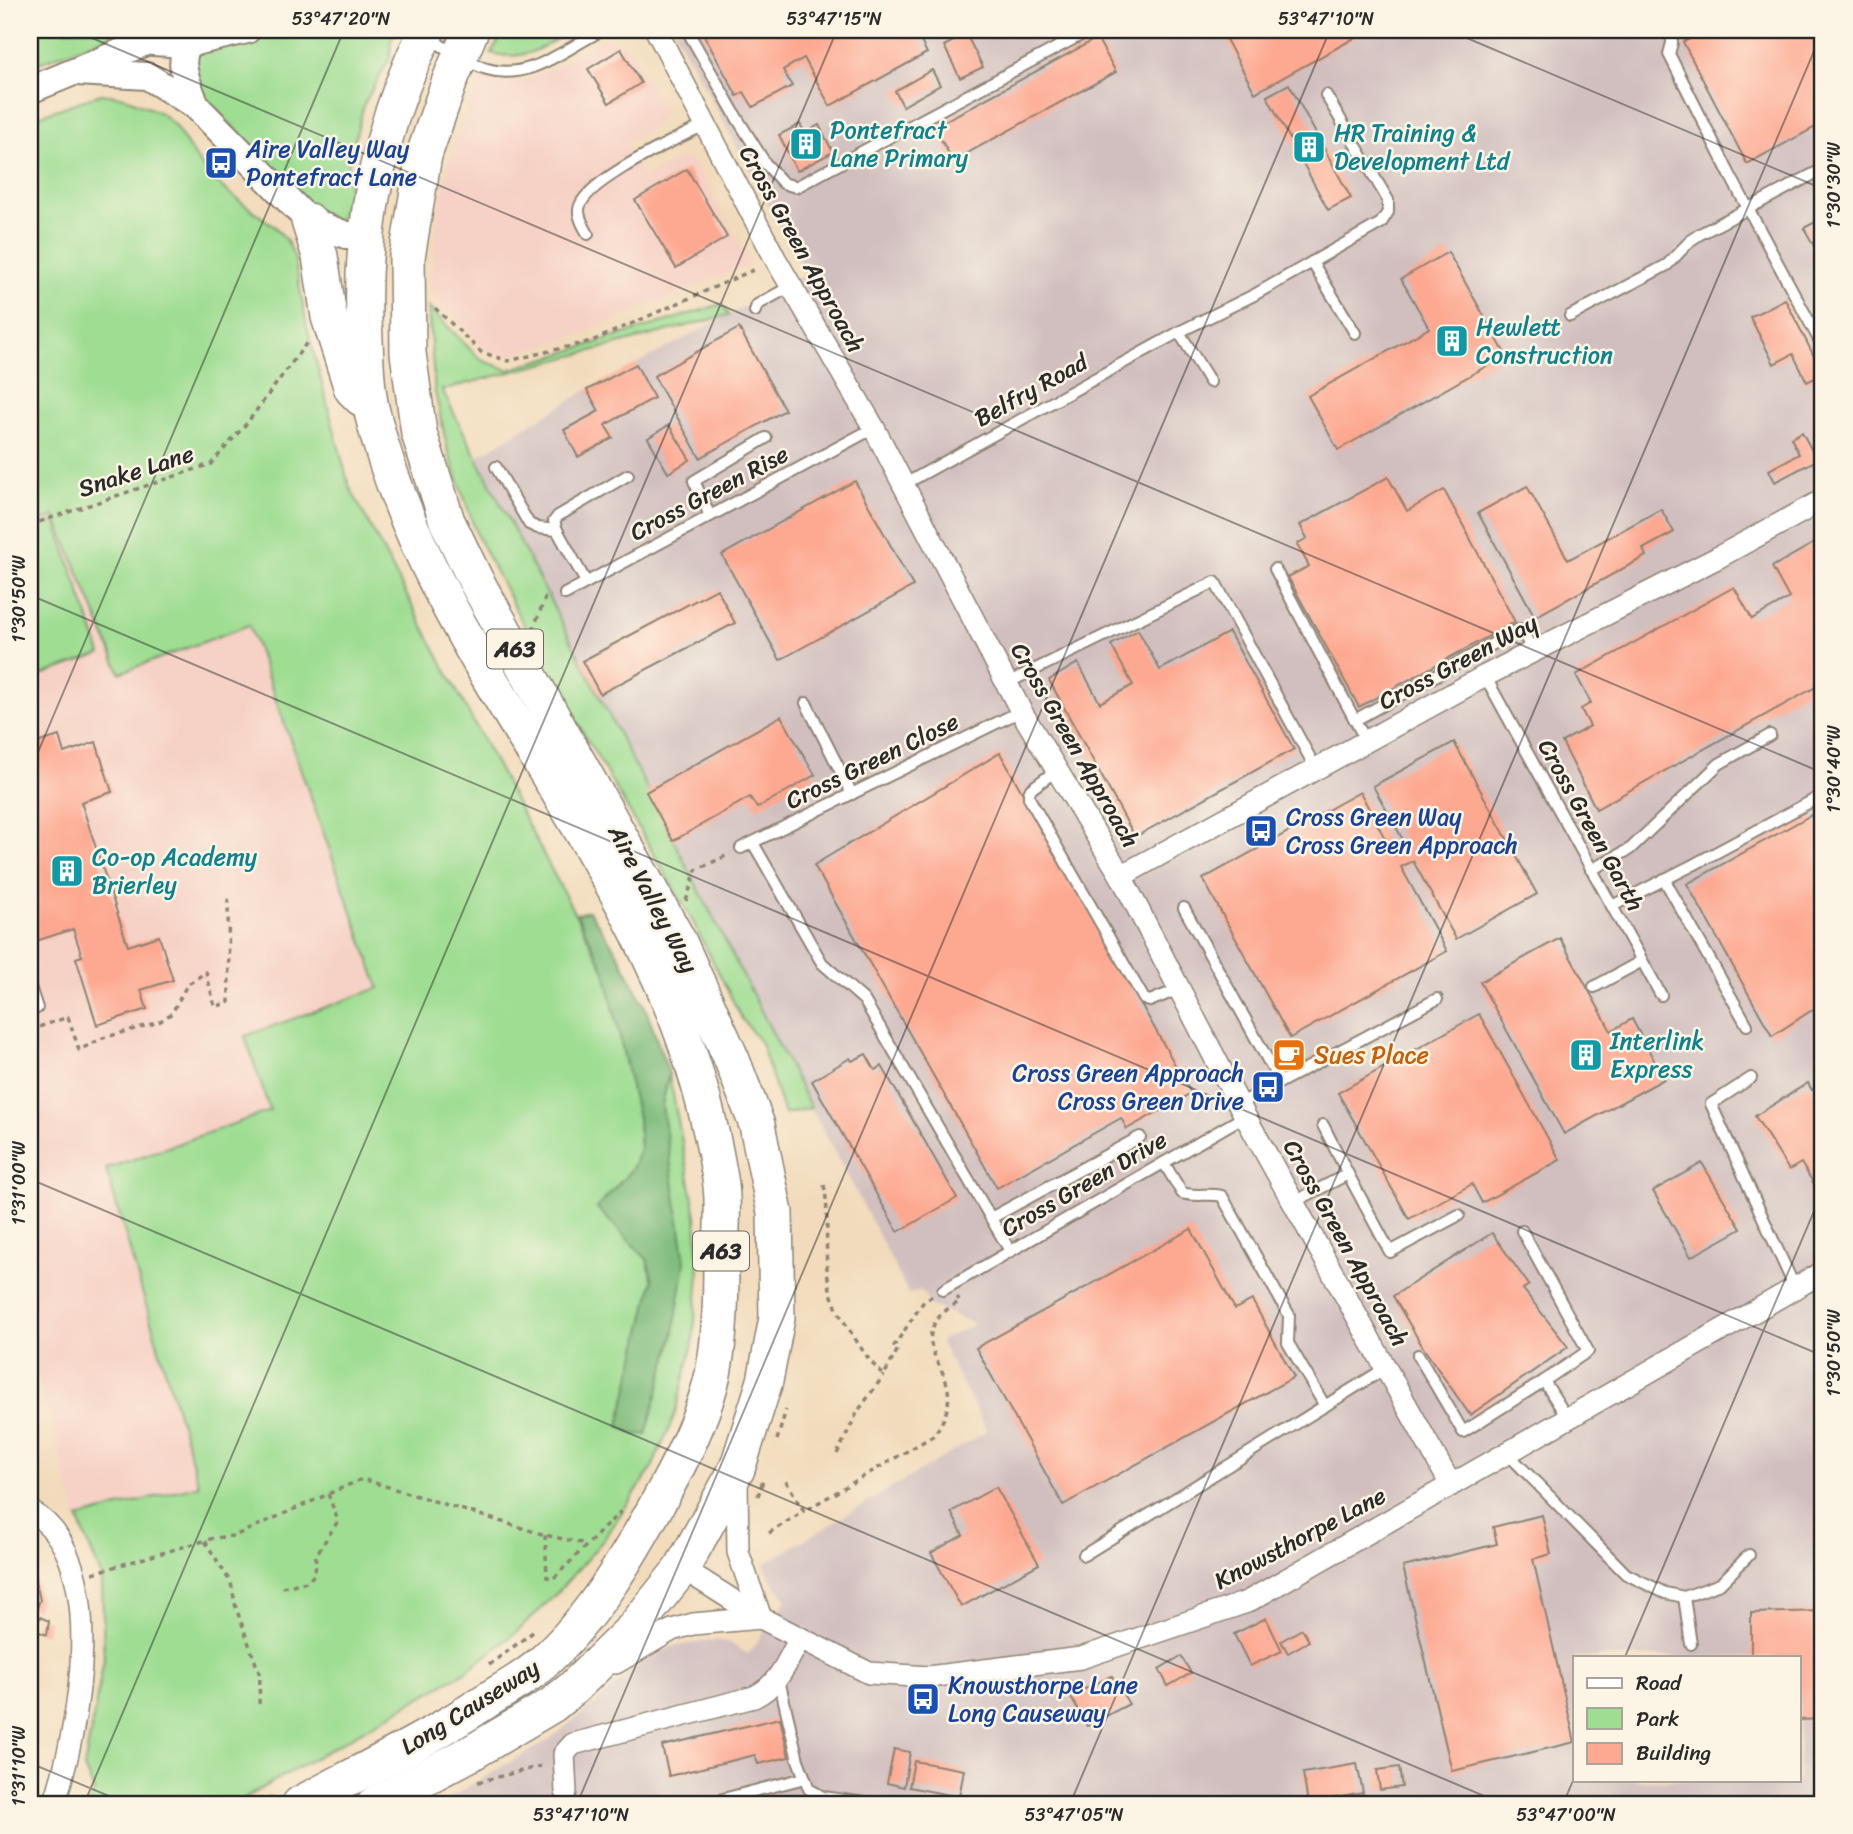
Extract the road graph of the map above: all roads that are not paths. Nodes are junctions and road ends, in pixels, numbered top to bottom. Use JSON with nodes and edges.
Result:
{"nodes":[{"id":1,"x":247,"y":30,"type":"edge"},
{"id":2,"x":603,"y":30,"type":"edge"},
{"id":3,"x":656,"y":30,"type":"edge"},
{"id":4,"x":687,"y":30,"type":"edge"},
{"id":5,"x":1090,"y":30,"type":"edge"},
{"id":6,"x":1671,"y":30,"type":"edge"},
{"id":7,"x":184,"y":35,"type":"edge"},
{"id":8,"x":443,"y":44,"type":"edge"},
{"id":9,"x":77,"y":72,"type":"junction"},
{"id":10,"x":30,"y":90,"type":"edge"},
{"id":11,"x":1326,"y":95,"type":"dead end"},
{"id":12,"x":196,"y":106,"type":"junction"},
{"id":13,"x":704,"y":125,"type":"junction"},
{"id":14,"x":1823,"y":169,"type":"edge"},
{"id":15,"x":1749,"y":208,"type":"junction"},
{"id":16,"x":309,"y":221,"type":"junction"},
{"id":17,"x":587,"y":234,"type":"dead end"},
{"id":18,"x":365,"y":235,"type":"junction"},
{"id":19,"x":1312,"y":262,"type":"junction"},
{"id":20,"x":791,"y":286,"type":"junction"},
{"id":21,"x":755,"y":311,"type":"dead end"},
{"id":22,"x":1570,"y":316,"type":"dead end"},
{"id":23,"x":1179,"y":332,"type":"junction"},
{"id":24,"x":1355,"y":333,"type":"dead end"},
{"id":25,"x":1823,"y":347,"type":"edge"},
{"id":26,"x":1210,"y":382,"type":"dead end"},
{"id":27,"x":371,"y":408,"type":"junction"},
{"id":28,"x":874,"y":429,"type":"junction"},
{"id":29,"x":766,"y":438,"type":"dead end"},
{"id":30,"x":496,"y":467,"type":"dead end"},
{"id":31,"x":628,"y":475,"type":"dead end"},
{"id":32,"x":903,"y":485,"type":"junction"},
{"id":33,"x":1823,"y":500,"type":"edge"},
{"id":34,"x":710,"y":516,"type":"junction"},
{"id":35,"x":557,"y":530,"type":"junction"},
{"id":36,"x":1275,"y":569,"type":"dead end"},
{"id":37,"x":586,"y":583,"type":"junction"},
{"id":38,"x":565,"y":594,"type":"road end"},
{"id":39,"x":1534,"y":651,"type":"junction"},
{"id":40,"x":1485,"y":676,"type":"junction"},
{"id":41,"x":1007,"y":683,"type":"junction"},
{"id":42,"x":806,"y":703,"type":"dead end"},
{"id":43,"x":1021,"y":711,"type":"junction"},
{"id":44,"x":1355,"y":720,"type":"junction"},
{"id":45,"x":1770,"y":735,"type":"dead end"},
{"id":46,"x":1366,"y":741,"type":"junction"},
{"id":47,"x":1316,"y":769,"type":"junction"},
{"id":48,"x":1057,"y":770,"type":"junction"},
{"id":49,"x":852,"y":794,"type":"junction"},
{"id":50,"x":1823,"y":795,"type":"edge"},
{"id":51,"x":753,"y":843,"type":"junction"},
{"id":52,"x":741,"y":848,"type":"road end"},
{"id":53,"x":1591,"y":870,"type":"junction"},
{"id":54,"x":1121,"y":876,"type":"junction"},
{"id":55,"x":1664,"y":879,"type":"junction"},
{"id":56,"x":1612,"y":906,"type":"junction"},
{"id":57,"x":1184,"y":908,"type":"dead end"},
{"id":58,"x":1642,"y":961,"type":"junction"},
{"id":59,"x":30,"y":987,"type":"edge"},
{"id":60,"x":1594,"y":988,"type":"dead end"},
{"id":61,"x":1179,"y":989,"type":"junction"},
{"id":62,"x":1661,"y":995,"type":"dead end"},
{"id":63,"x":1437,"y":999,"type":"dead end"},
{"id":64,"x":30,"y":1010,"type":"edge"},
{"id":65,"x":1747,"y":1024,"type":"dead end"},
{"id":66,"x":1751,"y":1078,"type":"dead end"},
{"id":67,"x":1280,"y":1082,"type":"junction"},
{"id":68,"x":1242,"y":1110,"type":"junction"},
{"id":69,"x":1323,"y":1125,"type":"dead end"},
{"id":70,"x":1140,"y":1137,"type":"dead end"},
{"id":71,"x":1164,"y":1163,"type":"junction"},
{"id":72,"x":1348,"y":1174,"type":"junction"},
{"id":73,"x":1292,"y":1203,"type":"junction"},
{"id":74,"x":1459,"y":1215,"type":"dead end"},
{"id":75,"x":991,"y":1218,"type":"junction"},
{"id":76,"x":1522,"y":1231,"type":"dead end"},
{"id":77,"x":1010,"y":1251,"type":"junction"},
{"id":78,"x":1823,"y":1272,"type":"edge"},
{"id":79,"x":947,"y":1287,"type":"road end"},
{"id":80,"x":1795,"y":1288,"type":"junction"},
{"id":81,"x":1418,"y":1355,"type":"dead end"},
{"id":82,"x":1386,"y":1368,"type":"junction"},
{"id":83,"x":1544,"y":1381,"type":"junction"},
{"id":84,"x":1325,"y":1406,"type":"junction"},
{"id":85,"x":1568,"y":1419,"type":"junction"},
{"id":86,"x":1508,"y":1454,"type":"junction"},
{"id":87,"x":751,"y":1472,"type":"junction"},
{"id":88,"x":1451,"y":1485,"type":"junction"},
{"id":89,"x":30,"y":1511,"type":"edge"},
{"id":90,"x":644,"y":1528,"type":"junction"},
{"id":91,"x":1084,"y":1555,"type":"dead end"},
{"id":92,"x":1749,"y":1555,"type":"dead end"},
{"id":93,"x":682,"y":1568,"type":"junction"},
{"id":94,"x":1684,"y":1597,"type":"junction"},
{"id":95,"x":600,"y":1601,"type":"junction"},
{"id":96,"x":761,"y":1618,"type":"junction"},
{"id":97,"x":800,"y":1638,"type":"junction"},
{"id":98,"x":1691,"y":1644,"type":"dead end"},
{"id":99,"x":779,"y":1680,"type":"junction"},
{"id":100,"x":573,"y":1688,"type":"junction"},
{"id":101,"x":804,"y":1778,"type":"junction"},
{"id":102,"x":567,"y":1798,"type":"edge"},
{"id":103,"x":289,"y":1800,"type":"edge"},
{"id":104,"x":54,"y":1804,"type":"edge"},
{"id":105,"x":375,"y":1804,"type":"edge"},
{"id":106,"x":715,"y":1804,"type":"edge"},
{"id":107,"x":872,"y":1804,"type":"edge"}],
"edges":[{"from":1,"to":7,"type":"street"},
{"from":2,"to":8,"type":"lane"},
{"from":3,"to":13,"type":"street","name":"Cross Green Approach"},
{"from":4,"to":5,"type":"lane"},
{"from":6,"to":15,"type":"lane"},
{"from":7,"to":9,"type":"street"},
{"from":7,"to":12,"type":"street"},
{"from":8,"to":18,"type":"highway"},
{"from":8,"to":87,"type":"highway","name":"Aire Valley Way","number":"A63"},
{"from":9,"to":10,"type":"street"},
{"from":9,"to":12,"type":"street"},
{"from":11,"to":19,"type":"lane","name":"Belfry Road"},
{"from":12,"to":16,"type":"street"},
{"from":13,"to":17,"type":"lane"},
{"from":13,"to":20,"type":"street","name":"Cross Green Approach"},
{"from":14,"to":15,"type":"lane"},
{"from":15,"to":22,"type":"lane"},
{"from":15,"to":25,"type":"lane"},
{"from":16,"to":18,"type":"street"},
{"from":16,"to":27,"type":"highway","number":"A63"},
{"from":18,"to":27,"type":"highway","name":"Aire Valley Way","number":"A63"},
{"from":19,"to":23,"type":"lane","name":"Belfry Road"},
{"from":19,"to":24,"type":"lane"},
{"from":20,"to":21,"type":"lane"},
{"from":20,"to":28,"type":"street","name":"Cross Green Approach"},
{"from":23,"to":26,"type":"lane"},
{"from":23,"to":32,"type":"lane","name":"Belfry Road"},
{"from":27,"to":90,"type":"highway","name":"Aire Valley Way","number":"A63"},
{"from":28,"to":32,"type":"street","name":"Cross Green Approach"},
{"from":28,"to":34,"type":"lane","name":"Cross Green Rise"},
{"from":29,"to":34,"type":"lane"},
{"from":30,"to":35,"type":"lane"},
{"from":31,"to":35,"type":"lane"},
{"from":32,"to":41,"type":"street","name":"Cross Green Approach"},
{"from":33,"to":39,"type":"street","name":"Cross Green Way"},
{"from":34,"to":37,"type":"lane","name":"Cross Green Rise"},
{"from":35,"to":37,"type":"lane"},
{"from":36,"to":44,"type":"lane"},
{"from":37,"to":38,"type":"lane","name":"Cross Green Rise"},
{"from":39,"to":40,"type":"street","name":"Cross Green Way"},
{"from":39,"to":44,"type":"lane"},
{"from":40,"to":46,"type":"street","name":"Cross Green Way"},
{"from":40,"to":53,"type":"lane","name":"Cross Green Garth"},
{"from":41,"to":43,"type":"street","name":"Cross Green Approach"},
{"from":41,"to":47,"type":"lane"},
{"from":42,"to":49,"type":"lane"},
{"from":43,"to":48,"type":"street","name":"Cross Green Approach"},
{"from":43,"to":49,"type":"lane","name":"Cross Green Close"},
{"from":44,"to":46,"type":"lane"},
{"from":45,"to":53,"type":"lane"},
{"from":46,"to":47,"type":"street","name":"Cross Green Way"},
{"from":47,"to":54,"type":"street","name":"Cross Green Way"},
{"from":48,"to":54,"type":"street","name":"Cross Green Approach"},
{"from":48,"to":61,"type":"lane"},
{"from":49,"to":51,"type":"lane","name":"Cross Green Close"},
{"from":50,"to":55,"type":"lane"},
{"from":51,"to":52,"type":"lane","name":"Cross Green Close"},
{"from":51,"to":75,"type":"lane"},
{"from":53,"to":56,"type":"lane","name":"Cross Green Garth"},
{"from":54,"to":61,"type":"street","name":"Cross Green Approach"},
{"from":55,"to":56,"type":"lane"},
{"from":55,"to":65,"type":"lane"},
{"from":56,"to":58,"type":"lane","name":"Cross Green Garth"},
{"from":57,"to":67,"type":"lane"},
{"from":58,"to":60,"type":"lane"},
{"from":58,"to":62,"type":"lane","name":"Cross Green Garth"},
{"from":59,"to":64,"type":"lane"},
{"from":61,"to":68,"type":"street","name":"Cross Green Approach"},
{"from":63,"to":67,"type":"lane","name":"Cross Green Drive"},
{"from":66,"to":80,"type":"lane"},
{"from":67,"to":68,"type":"lane","name":"Cross Green Drive"},
{"from":68,"to":71,"type":"lane","name":"Cross Green Drive"},
{"from":68,"to":73,"type":"street","name":"Cross Green Approach"},
{"from":69,"to":72,"type":"lane"},
{"from":70,"to":75,"type":"lane"},
{"from":71,"to":77,"type":"lane","name":"Cross Green Drive"},
{"from":71,"to":84,"type":"lane"},
{"from":72,"to":73,"type":"lane"},
{"from":72,"to":74,"type":"lane"},
{"from":73,"to":82,"type":"street","name":"Cross Green Approach"},
{"from":75,"to":77,"type":"lane"},
{"from":76,"to":83,"type":"lane"},
{"from":77,"to":79,"type":"lane","name":"Cross Green Drive"},
{"from":78,"to":80,"type":"street","name":"Knowsthorpe Lane"},
{"from":80,"to":85,"type":"street","name":"Knowsthorpe Lane"},
{"from":81,"to":83,"type":"lane"},
{"from":82,"to":84,"type":"lane"},
{"from":82,"to":88,"type":"street","name":"Cross Green Approach"},
{"from":83,"to":85,"type":"lane"},
{"from":84,"to":91,"type":"lane"},
{"from":85,"to":86,"type":"street","name":"Knowsthorpe Lane"},
{"from":86,"to":88,"type":"street","name":"Knowsthorpe Lane"},
{"from":86,"to":94,"type":"lane"},
{"from":87,"to":93,"type":"highway","name":"Aire Valley Way","number":"A63"},
{"from":87,"to":96,"type":"street"},
{"from":88,"to":97,"type":"street","name":"Knowsthorpe Lane"},
{"from":89,"to":104,"type":"street"},
{"from":90,"to":93,"type":"highway"},
{"from":90,"to":95,"type":"highway","name":"Long Causeway","number":"A63"},
{"from":92,"to":94,"type":"lane"},
{"from":93,"to":95,"type":"highway"},
{"from":93,"to":96,"type":"street","name":"Knowsthorpe Lane"},
{"from":93,"to":100,"type":"highway","name":"Long Causeway","number":"A63"},
{"from":94,"to":98,"type":"lane"},
{"from":95,"to":103,"type":"highway","name":"Long Causeway","number":"A63"},
{"from":96,"to":97,"type":"street","name":"Knowsthorpe Lane"},
{"from":96,"to":100,"type":"street"},
{"from":97,"to":99,"type":"street"},
{"from":99,"to":101,"type":"lane"},
{"from":99,"to":102,"type":"street"},
{"from":100,"to":105,"type":"highway","name":"Long Causeway","number":"A63"},
{"from":101,"to":106,"type":"lane"},
{"from":101,"to":107,"type":"lane"}]}
